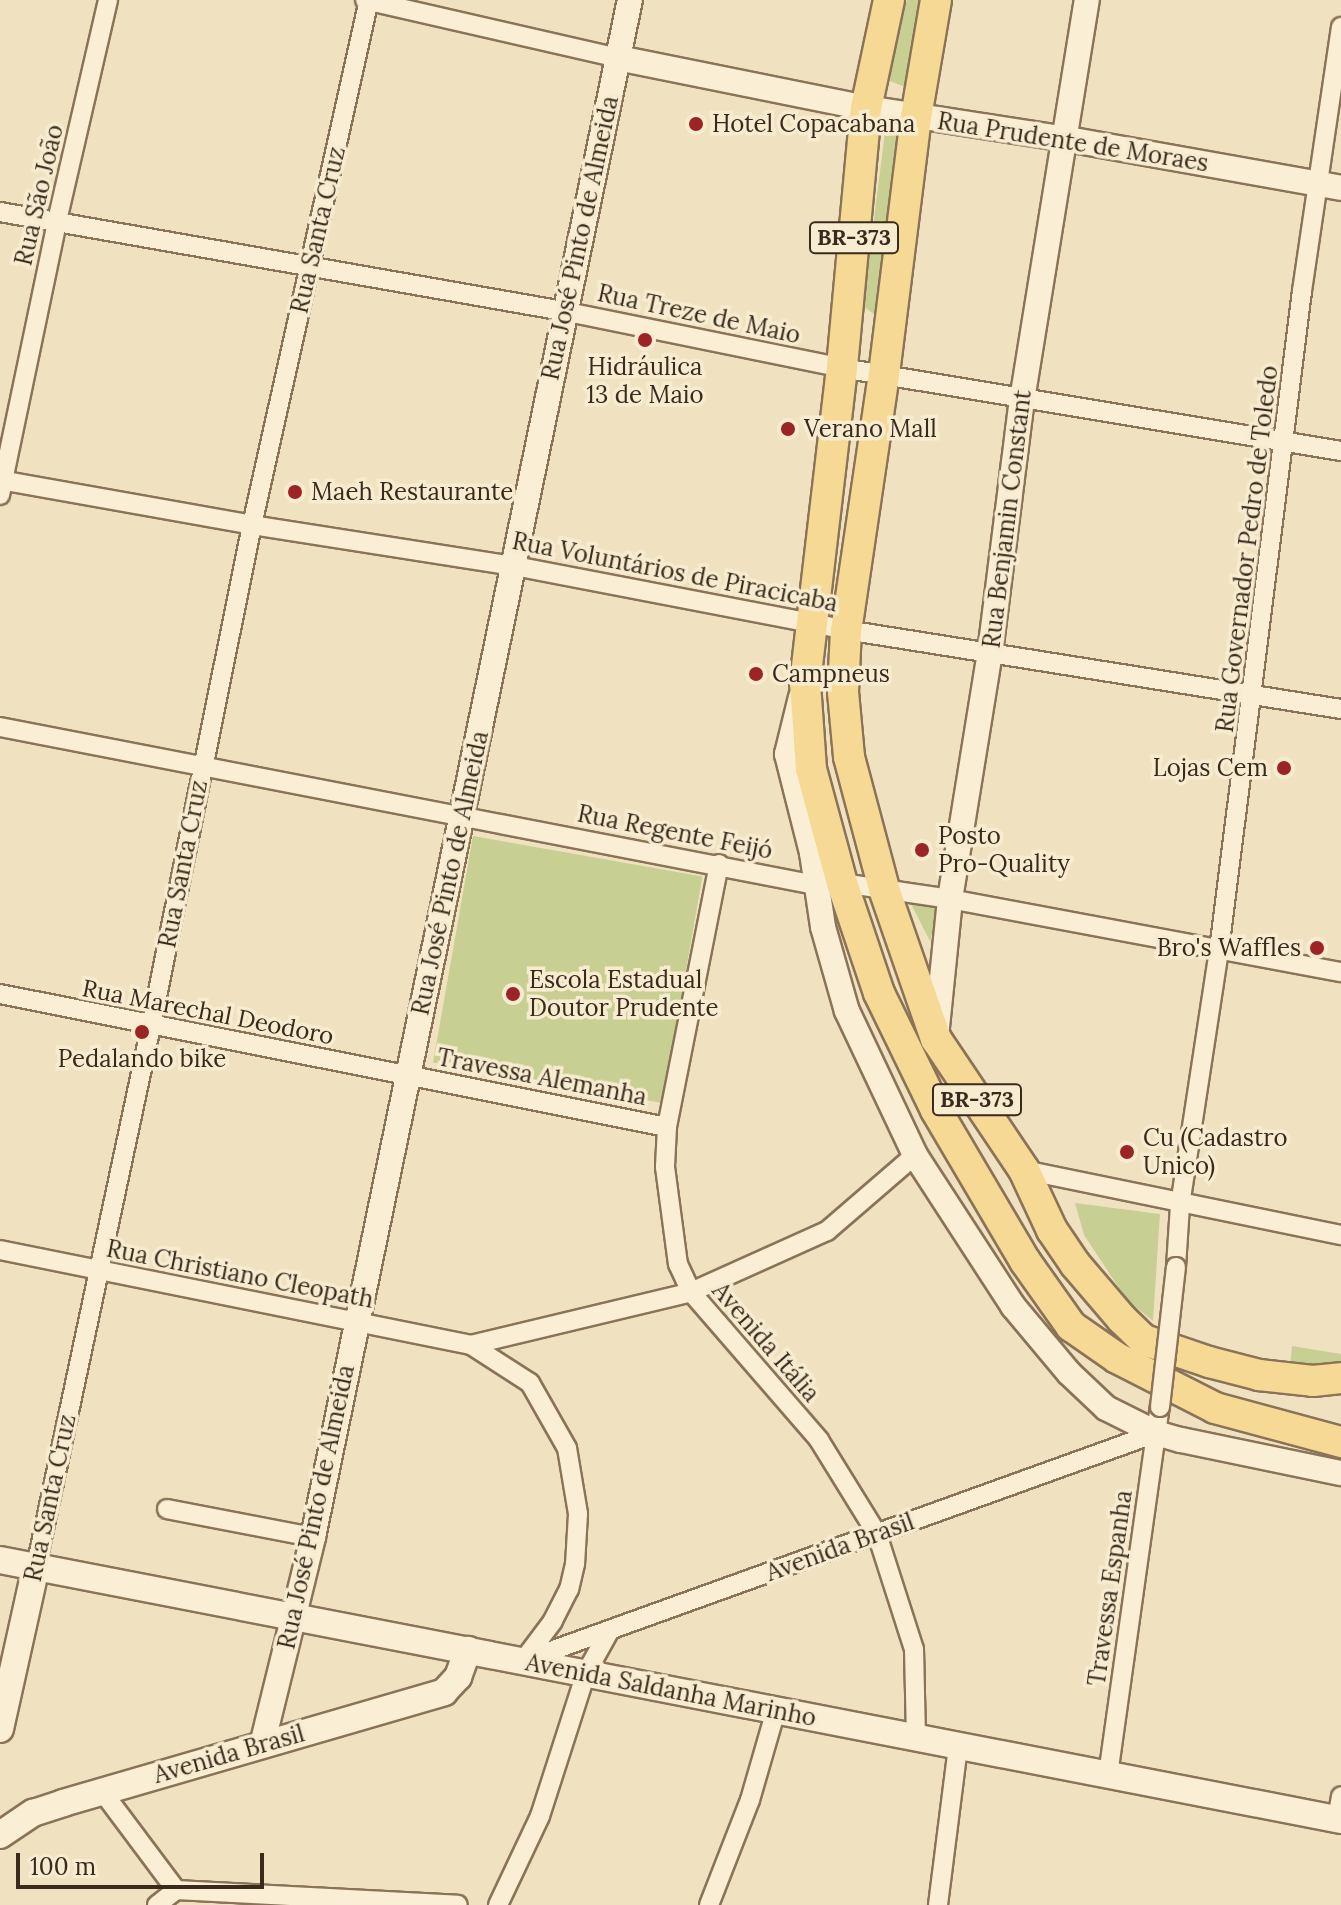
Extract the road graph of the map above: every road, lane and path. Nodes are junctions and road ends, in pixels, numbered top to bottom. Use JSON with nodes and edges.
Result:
{"nodes":[{"id":1,"x":108,"y":0,"type":"edge"},
{"id":2,"x":368,"y":0,"type":"edge"},
{"id":3,"x":630,"y":0,"type":"edge"},
{"id":4,"x":889,"y":0,"type":"edge"},
{"id":5,"x":936,"y":0,"type":"edge"},
{"id":6,"x":1087,"y":0,"type":"edge"},
{"id":7,"x":1341,"y":27,"type":"edge"},
{"id":8,"x":618,"y":58,"type":"junction"},
{"id":9,"x":866,"y":108,"type":"junction"},
{"id":10,"x":916,"y":117,"type":"junction"},
{"id":11,"x":1067,"y":139,"type":"junction"},
{"id":12,"x":1329,"y":185,"type":"edge"},
{"id":13,"x":0,"y":212,"type":"edge"},
{"id":14,"x":57,"y":221,"type":"junction"},
{"id":15,"x":310,"y":265,"type":"junction"},
{"id":16,"x":563,"y":311,"type":"junction"},
{"id":17,"x":842,"y":368,"type":"junction"},
{"id":18,"x":884,"y":374,"type":"junction"},
{"id":19,"x":1022,"y":400,"type":"junction"},
{"id":20,"x":1286,"y":442,"type":"junction"},
{"id":21,"x":1341,"y":451,"type":"edge"},
{"id":22,"x":1,"y":485,"type":"edge"},
{"id":23,"x":252,"y":525,"type":"junction"},
{"id":24,"x":515,"y":566,"type":"junction"},
{"id":25,"x":811,"y":621,"type":"junction"},
{"id":26,"x":846,"y":630,"type":"junction"},
{"id":27,"x":990,"y":652,"type":"junction"},
{"id":28,"x":1253,"y":695,"type":"junction"},
{"id":29,"x":1341,"y":709,"type":"edge"},
{"id":30,"x":0,"y":727,"type":"edge"},
{"id":31,"x":202,"y":766,"type":"junction"},
{"id":32,"x":461,"y":816,"type":"junction"},
{"id":33,"x":719,"y":864,"type":"junction"},
{"id":34,"x":828,"y":884,"type":"junction"},
{"id":35,"x":884,"y":889,"type":"junction"},
{"id":36,"x":950,"y":899,"type":"junction"},
{"id":37,"x":1219,"y":950,"type":"junction"},
{"id":38,"x":1341,"y":972,"type":"edge"},
{"id":39,"x":0,"y":994,"type":"edge"},
{"id":40,"x":151,"y":1026,"type":"junction"},
{"id":41,"x":936,"y":1039,"type":"junction"},
{"id":42,"x":407,"y":1074,"type":"junction"},
{"id":43,"x":667,"y":1127,"type":"junction"},
{"id":44,"x":915,"y":1155,"type":"junction"},
{"id":45,"x":1024,"y":1170,"type":"junction"},
{"id":46,"x":1180,"y":1205,"type":"junction"},
{"id":47,"x":1341,"y":1235,"type":"edge"},
{"id":48,"x":0,"y":1250,"type":"edge"},
{"id":49,"x":98,"y":1271,"type":"junction"},
{"id":50,"x":691,"y":1292,"type":"junction"},
{"id":51,"x":356,"y":1322,"type":"junction"},
{"id":52,"x":471,"y":1345,"type":"junction"},
{"id":53,"x":1341,"y":1378,"type":"edge"},
{"id":54,"x":1160,"y":1407,"type":"joint"},
{"id":55,"x":1156,"y":1433,"type":"junction"},
{"id":56,"x":1341,"y":1442,"type":"edge"},
{"id":57,"x":1341,"y":1473,"type":"edge"},
{"id":58,"x":167,"y":1509,"type":"dead end"},
{"id":59,"x":877,"y":1534,"type":"junction"},
{"id":60,"x":313,"y":1537,"type":"junction"},
{"id":61,"x":0,"y":1560,"type":"edge"},
{"id":62,"x":36,"y":1567,"type":"junction"},
{"id":63,"x":293,"y":1616,"type":"junction"},
{"id":64,"x":610,"y":1630,"type":"junction"},
{"id":65,"x":468,"y":1650,"type":"junction"},
{"id":66,"x":523,"y":1661,"type":"junction"},
{"id":67,"x":586,"y":1673,"type":"junction"},
{"id":68,"x":776,"y":1710,"type":"junction"},
{"id":69,"x":0,"y":1729,"type":"edge"},
{"id":70,"x":916,"y":1737,"type":"junction"},
{"id":71,"x":262,"y":1745,"type":"junction"},
{"id":72,"x":958,"y":1746,"type":"junction"},
{"id":73,"x":1108,"y":1775,"type":"junction"},
{"id":74,"x":102,"y":1791,"type":"junction"},
{"id":75,"x":1340,"y":1812,"type":"edge"},
{"id":76,"x":5,"y":1826,"type":"edge"},
{"id":77,"x":176,"y":1890,"type":"junction"},
{"id":78,"x":157,"y":1905,"type":"edge"},
{"id":79,"x":458,"y":1905,"type":"edge"},
{"id":80,"x":498,"y":1905,"type":"edge"},
{"id":81,"x":709,"y":1905,"type":"edge"},
{"id":82,"x":938,"y":1905,"type":"edge"}],
"edges":[{"from":1,"to":14,"type":"street","name":"Rua São João"},
{"from":2,"to":8,"type":"street"},
{"from":2,"to":15,"type":"street","name":"Rua Santa Cruz"},
{"from":3,"to":8,"type":"street","name":"Rua José Pinto de Almeida"},
{"from":4,"to":9,"type":"main road","number":"BR-373"},
{"from":5,"to":10,"type":"main road","number":"BR-373"},
{"from":6,"to":11,"type":"street","name":"Rua Benjamin Constant"},
{"from":7,"to":12,"type":"street","name":"Rua Governador Pedro de Toledo"},
{"from":8,"to":9,"type":"street","name":"Rua Prudente de Moraes"},
{"from":8,"to":16,"type":"street","name":"Rua José Pinto de Almeida"},
{"from":9,"to":10,"type":"street","name":"Rua Prudente de Moraes"},
{"from":9,"to":17,"type":"main road","number":"BR-373"},
{"from":10,"to":11,"type":"street","name":"Rua Prudente de Moraes"},
{"from":10,"to":18,"type":"main road","number":"BR-373"},
{"from":11,"to":12,"type":"street","name":"Rua Prudente de Moraes"},
{"from":11,"to":19,"type":"street","name":"Rua Benjamin Constant"},
{"from":12,"to":20,"type":"street","name":"Rua Governador Pedro de Toledo"},
{"from":13,"to":14,"type":"street","name":"Rua Treze de Maio"},
{"from":14,"to":15,"type":"street","name":"Rua Treze de Maio"},
{"from":14,"to":22,"type":"street","name":"Rua São João"},
{"from":15,"to":16,"type":"street","name":"Rua Treze de Maio"},
{"from":15,"to":23,"type":"street","name":"Rua Santa Cruz"},
{"from":16,"to":17,"type":"street","name":"Rua Treze de Maio"},
{"from":16,"to":24,"type":"street","name":"Rua José Pinto de Almeida"},
{"from":17,"to":18,"type":"street","name":"Rua Treze de Maio"},
{"from":17,"to":25,"type":"main road","number":"BR-373"},
{"from":18,"to":19,"type":"street","name":"Rua Treze de Maio"},
{"from":18,"to":26,"type":"main road","number":"BR-373"},
{"from":19,"to":20,"type":"street","name":"Rua Treze de Maio"},
{"from":19,"to":27,"type":"street","name":"Rua Benjamin Constant"},
{"from":20,"to":21,"type":"street","name":"Rua Treze de Maio"},
{"from":20,"to":28,"type":"street","name":"Rua Governador Pedro de Toledo"},
{"from":22,"to":23,"type":"street","name":"Rua Voluntários de Piracicaba"},
{"from":23,"to":24,"type":"street","name":"Rua Voluntários de Piracicaba"},
{"from":23,"to":31,"type":"street","name":"Rua Santa Cruz"},
{"from":24,"to":25,"type":"street","name":"Rua Voluntários de Piracicaba"},
{"from":24,"to":32,"type":"street","name":"Rua José Pinto de Almeida"},
{"from":25,"to":26,"type":"street","name":"Rua Voluntários de Piracicaba"},
{"from":25,"to":34,"type":"main road","number":"BR-373"},
{"from":26,"to":27,"type":"street","name":"Rua Voluntários de Piracicaba"},
{"from":26,"to":35,"type":"main road","number":"BR-373"},
{"from":27,"to":28,"type":"street","name":"Rua Voluntários de Piracicaba"},
{"from":27,"to":36,"type":"street","name":"Rua Benjamin Constant"},
{"from":28,"to":29,"type":"street","name":"Rua Voluntários de Piracicaba"},
{"from":28,"to":37,"type":"street","name":"Rua Governador Pedro de Toledo"},
{"from":30,"to":31,"type":"street","name":"Rua Regente Feijó"},
{"from":31,"to":32,"type":"street","name":"Rua Regente Feijó"},
{"from":31,"to":40,"type":"street","name":"Rua Santa Cruz"},
{"from":32,"to":33,"type":"street","name":"Rua Regente Feijó"},
{"from":32,"to":42,"type":"street","name":"Rua José Pinto de Almeida"},
{"from":33,"to":34,"type":"street","name":"Rua Regente Feijó"},
{"from":33,"to":43,"type":"street","name":"Avenida Itália"},
{"from":34,"to":35,"type":"street","name":"Rua Regente Feijó"},
{"from":34,"to":44,"type":"street"},
{"from":34,"to":56,"type":"main road","number":"BR-373"},
{"from":35,"to":36,"type":"street","name":"Rua Regente Feijó"},
{"from":35,"to":41,"type":"main road","number":"BR-373"},
{"from":36,"to":37,"type":"street","name":"Rua Regente Feijó"},
{"from":36,"to":41,"type":"street","name":"Rua Benjamin Constant"},
{"from":37,"to":38,"type":"street","name":"Rua Regente Feijó"},
{"from":37,"to":46,"type":"street","name":"Rua Governador Pedro de Toledo"},
{"from":39,"to":40,"type":"street","name":"Rua Marechal Deodoro"},
{"from":40,"to":42,"type":"street","name":"Rua Marechal Deodoro"},
{"from":40,"to":49,"type":"street","name":"Rua Santa Cruz"},
{"from":41,"to":45,"type":"main road","number":"BR-373"},
{"from":42,"to":43,"type":"street","name":"Travessa Alemanha"},
{"from":42,"to":51,"type":"street","name":"Rua José Pinto de Almeida"},
{"from":43,"to":50,"type":"street","name":"Avenida Itália"},
{"from":44,"to":50,"type":"street"},
{"from":44,"to":55,"type":"street"},
{"from":45,"to":46,"type":"street"},
{"from":45,"to":53,"type":"main road","number":"BR-373"},
{"from":46,"to":47,"type":"street"},
{"from":46,"to":54,"type":"street","name":"Rua Governador Pedro de Toledo","bridge":true},
{"from":48,"to":49,"type":"street","name":"Rua Christiano Cleopath"},
{"from":49,"to":51,"type":"street","name":"Rua Christiano Cleopath"},
{"from":49,"to":62,"type":"street","name":"Rua Santa Cruz"},
{"from":50,"to":52,"type":"street"},
{"from":50,"to":59,"type":"street","name":"Avenida Itália"},
{"from":51,"to":52,"type":"street","name":"Rua Christiano Cleopath"},
{"from":51,"to":60,"type":"street","name":"Rua José Pinto de Almeida"},
{"from":52,"to":66,"type":"street"},
{"from":54,"to":55,"type":"street","name":"Travessa Espanha"},
{"from":55,"to":57,"type":"street"},
{"from":55,"to":59,"type":"street","name":"Avenida Brasil"},
{"from":55,"to":73,"type":"street","name":"Travessa Espanha"},
{"from":58,"to":60,"type":"street"},
{"from":59,"to":64,"type":"street","name":"Avenida Brasil"},
{"from":59,"to":70,"type":"street","name":"Avenida Itália"},
{"from":60,"to":63,"type":"street","name":"Rua José Pinto de Almeida"},
{"from":61,"to":62,"type":"main road","name":"Avenida Saldanha Marinho"},
{"from":62,"to":63,"type":"main road","name":"Avenida Saldanha Marinho"},
{"from":62,"to":69,"type":"main road","name":"Rua Santa Cruz"},
{"from":63,"to":65,"type":"main road","name":"Avenida Saldanha Marinho"},
{"from":63,"to":71,"type":"street","name":"Rua José Pinto de Almeida"},
{"from":64,"to":66,"type":"street","name":"Avenida Brasil"},
{"from":64,"to":67,"type":"street"},
{"from":65,"to":66,"type":"main road","name":"Avenida Saldanha Marinho"},
{"from":65,"to":71,"type":"main road","name":"Avenida Brasil"},
{"from":66,"to":67,"type":"main road","name":"Avenida Saldanha Marinho"},
{"from":67,"to":68,"type":"main road","name":"Avenida Saldanha Marinho"},
{"from":67,"to":80,"type":"street"},
{"from":68,"to":70,"type":"main road","name":"Avenida Saldanha Marinho"},
{"from":68,"to":81,"type":"street"},
{"from":70,"to":72,"type":"main road","name":"Avenida Saldanha Marinho"},
{"from":71,"to":74,"type":"main road","name":"Avenida Brasil"},
{"from":72,"to":73,"type":"main road","name":"Avenida Saldanha Marinho"},
{"from":72,"to":82,"type":"street"},
{"from":73,"to":75,"type":"main road","name":"Avenida Saldanha Marinho"},
{"from":74,"to":76,"type":"main road","name":"Avenida Brasil"},
{"from":74,"to":77,"type":"street"},
{"from":77,"to":78,"type":"street"},
{"from":77,"to":79,"type":"street"}]}
